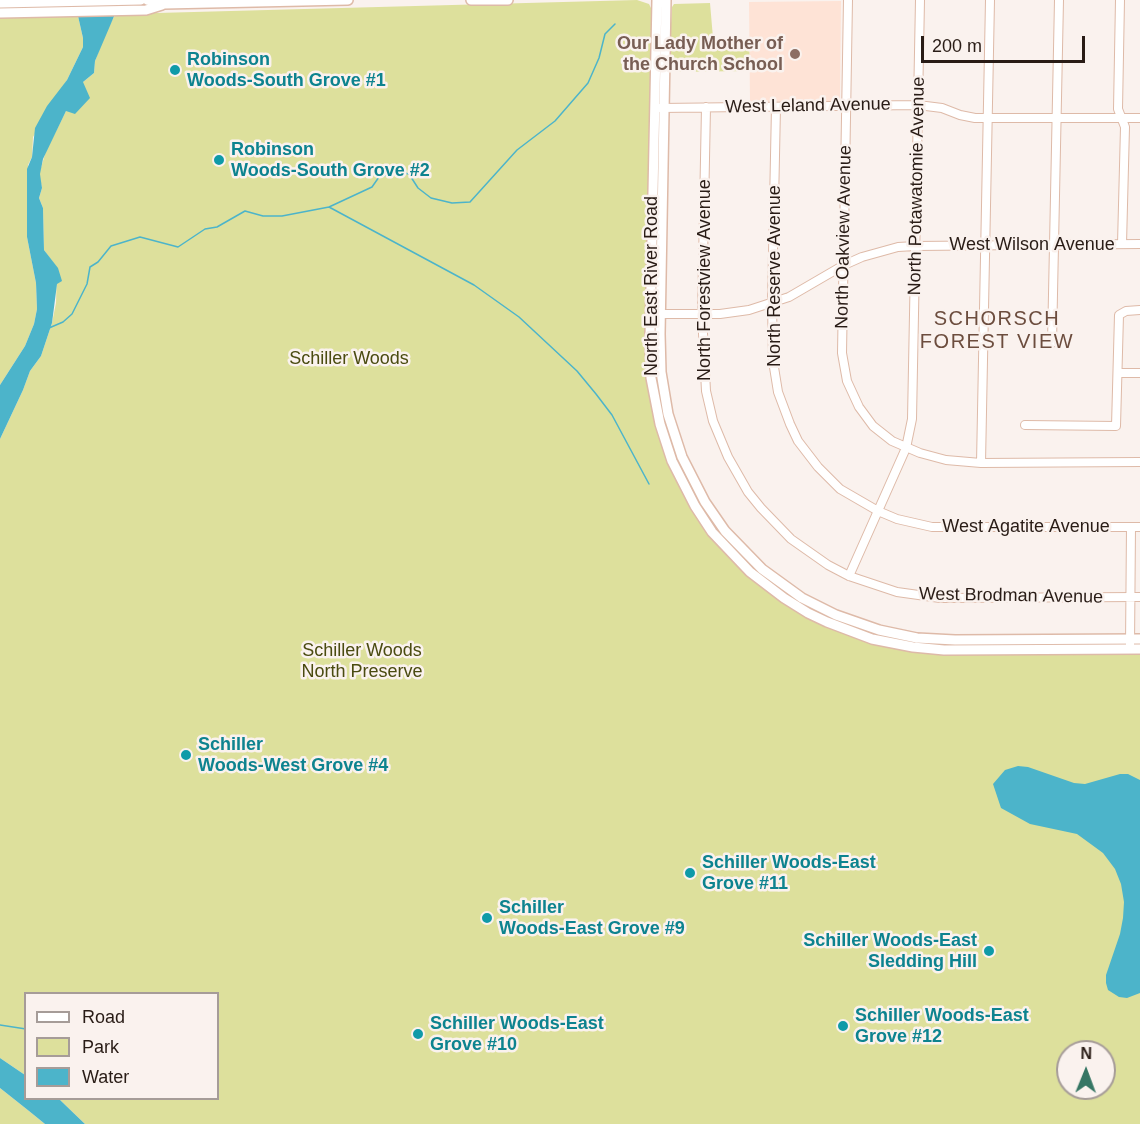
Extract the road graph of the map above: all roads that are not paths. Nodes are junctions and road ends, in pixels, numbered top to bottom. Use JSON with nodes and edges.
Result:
{"nodes":[{"id":1,"x":124,"y":0,"type":"edge"},
{"id":2,"x":141,"y":0,"type":"edge"},
{"id":3,"x":147,"y":0,"type":"edge"},
{"id":4,"x":348,"y":0,"type":"edge"},
{"id":5,"x":471,"y":0,"type":"edge"},
{"id":6,"x":508,"y":0,"type":"edge"},
{"id":7,"x":657,"y":0,"type":"edge"},
{"id":8,"x":666,"y":0,"type":"edge"},
{"id":9,"x":848,"y":0,"type":"edge"},
{"id":10,"x":920,"y":0,"type":"edge"},
{"id":11,"x":990,"y":0,"type":"edge"},
{"id":12,"x":1059,"y":0,"type":"edge"},
{"id":13,"x":1120,"y":0,"type":"edge"},
{"id":14,"x":0,"y":3,"type":"edge"},
{"id":15,"x":164,"y":4,"type":"junction"},
{"id":16,"x":65,"y":7,"type":"junction"},
{"id":17,"x":0,"y":13,"type":"edge"},
{"id":18,"x":918,"y":105,"type":"junction"},
{"id":19,"x":847,"y":106,"type":"junction"},
{"id":20,"x":706,"y":107,"type":"junction"},
{"id":21,"x":776,"y":107,"type":"junction"},
{"id":22,"x":659,"y":108,"type":"junction"},
{"id":23,"x":988,"y":118,"type":"junction"},
{"id":24,"x":1057,"y":118,"type":"junction"},
{"id":25,"x":1122,"y":118,"type":"junction"},
{"id":26,"x":1140,"y":118,"type":"edge"},
{"id":27,"x":1122,"y":244,"type":"junction"},
{"id":28,"x":1140,"y":244,"type":"edge"},
{"id":29,"x":1055,"y":245,"type":"junction"},
{"id":30,"x":915,"y":246,"type":"junction"},
{"id":31,"x":985,"y":246,"type":"junction"},
{"id":32,"x":844,"y":265,"type":"junction"},
{"id":33,"x":772,"y":302,"type":"junction"},
{"id":34,"x":1140,"y":310,"type":"edge"},
{"id":35,"x":655,"y":314,"type":"junction"},
{"id":36,"x":702,"y":314,"type":"junction"},
{"id":37,"x":1052,"y":343,"type":"dead end"},
{"id":38,"x":1118,"y":373,"type":"junction"},
{"id":39,"x":1140,"y":373,"type":"edge"},
{"id":40,"x":1025,"y":425,"type":"dead end"},
{"id":41,"x":906,"y":448,"type":"junction"},
{"id":42,"x":1140,"y":462,"type":"edge"},
{"id":43,"x":981,"y":463,"type":"junction"},
{"id":44,"x":878,"y":511,"type":"junction"},
{"id":45,"x":1131,"y":527,"type":"junction"},
{"id":46,"x":1140,"y":527,"type":"edge"},
{"id":47,"x":849,"y":576,"type":"junction"},
{"id":48,"x":1131,"y":597,"type":"junction"},
{"id":49,"x":1140,"y":597,"type":"edge"},
{"id":50,"x":1135,"y":644,"type":"edge"}],
"edges":[{"from":1,"to":2,"type":"main road"},
{"from":1,"to":16,"type":"main road"},
{"from":3,"to":15,"type":"main road"},
{"from":4,"to":15,"type":"main road"},
{"from":5,"to":6,"type":"main road"},
{"from":7,"to":22,"type":"main road","name":"North East River Road"},
{"from":8,"to":22,"type":"main road","name":"North East River Road"},
{"from":9,"to":19,"type":"street","name":"North Oakview Avenue"},
{"from":10,"to":18,"type":"street","name":"North Potawatomie Avenue"},
{"from":11,"to":23,"type":"street"},
{"from":12,"to":24,"type":"street"},
{"from":13,"to":25,"type":"street"},
{"from":14,"to":16,"type":"main road"},
{"from":15,"to":16,"type":"main road"},
{"from":16,"to":17,"type":"main road"},
{"from":18,"to":19,"type":"street","name":"West Leland Avenue"},
{"from":18,"to":23,"type":"street","name":"West Leland Avenue"},
{"from":18,"to":30,"type":"street","name":"North Potawatomie Avenue"},
{"from":19,"to":21,"type":"street","name":"West Leland Avenue"},
{"from":19,"to":32,"type":"street","name":"North Oakview Avenue"},
{"from":20,"to":21,"type":"street","name":"West Leland Avenue"},
{"from":20,"to":22,"type":"street","name":"West Leland Avenue"},
{"from":20,"to":36,"type":"street","name":"North Forestview Avenue"},
{"from":21,"to":33,"type":"street","name":"North Reserve Avenue"},
{"from":22,"to":35,"type":"main road","name":"North East River Road"},
{"from":23,"to":24,"type":"street","name":"West Leland Avenue"},
{"from":23,"to":31,"type":"street"},
{"from":24,"to":25,"type":"street","name":"West Leland Avenue"},
{"from":24,"to":29,"type":"street"},
{"from":25,"to":26,"type":"street","name":"West Leland Avenue"},
{"from":25,"to":27,"type":"street"},
{"from":27,"to":28,"type":"street","name":"West Wilson Avenue"},
{"from":27,"to":29,"type":"street","name":"West Wilson Avenue"},
{"from":29,"to":31,"type":"street","name":"West Wilson Avenue"},
{"from":29,"to":37,"type":"street"},
{"from":30,"to":31,"type":"street","name":"West Wilson Avenue"},
{"from":30,"to":32,"type":"street","name":"West Wilson Avenue"},
{"from":30,"to":41,"type":"street","name":"North Potawatomie Avenue"},
{"from":31,"to":43,"type":"street"},
{"from":32,"to":33,"type":"street","name":"West Wilson Avenue"},
{"from":32,"to":41,"type":"street","name":"North Oakview Avenue"},
{"from":33,"to":36,"type":"street","name":"West Wilson Avenue"},
{"from":33,"to":44,"type":"street","name":"North Reserve Avenue"},
{"from":34,"to":38,"type":"street"},
{"from":35,"to":36,"type":"street","name":"West Wilson Avenue"},
{"from":35,"to":50,"type":"main road","name":"North East River Road"},
{"from":36,"to":47,"type":"street","name":"North Forestview Avenue"},
{"from":38,"to":39,"type":"street"},
{"from":38,"to":40,"type":"street"},
{"from":41,"to":43,"type":"street","name":"North Oakview Avenue"},
{"from":41,"to":44,"type":"street","name":"North Potawatomie Avenue"},
{"from":42,"to":43,"type":"street","name":"North Oakview Avenue"},
{"from":44,"to":45,"type":"street","name":"West Agatite Avenue"},
{"from":44,"to":47,"type":"street","name":"North Potawatomie Avenue"},
{"from":45,"to":46,"type":"street","name":"West Agatite Avenue"},
{"from":45,"to":48,"type":"street"},
{"from":47,"to":48,"type":"street","name":"West Brodman Avenue"},
{"from":48,"to":49,"type":"street","name":"West Brodman Avenue"},
{"from":48,"to":50,"type":"street"}]}
